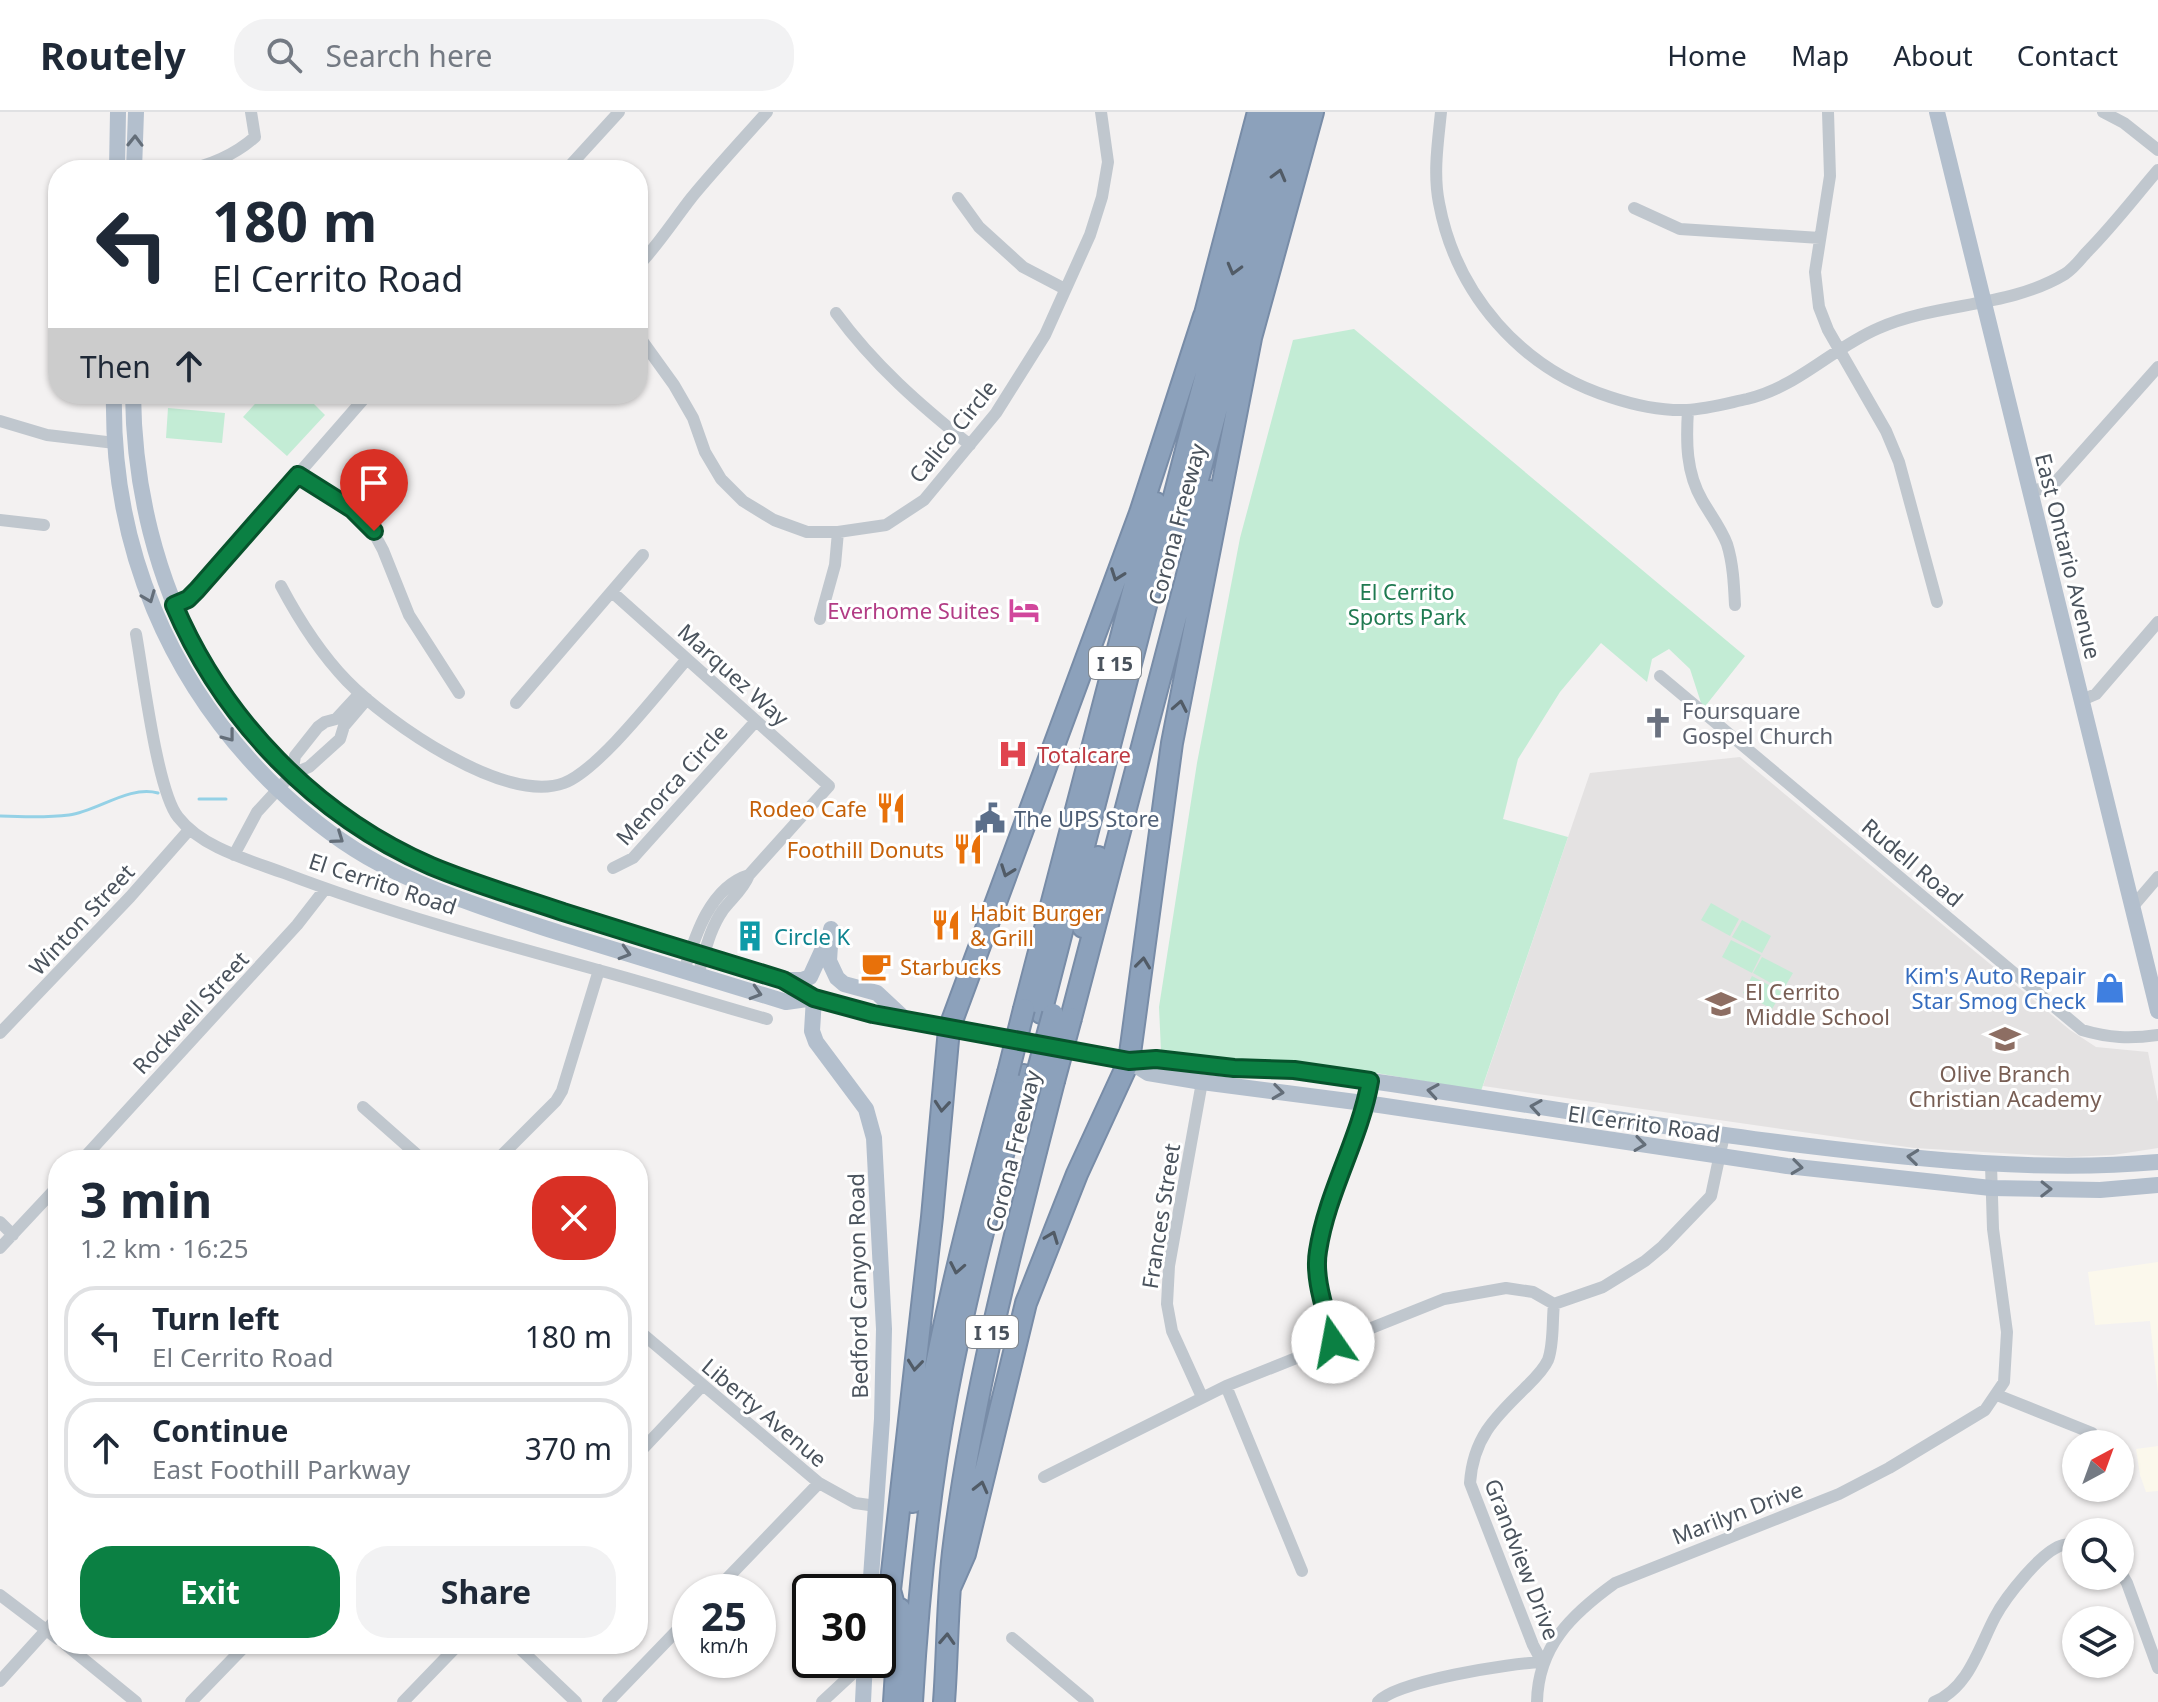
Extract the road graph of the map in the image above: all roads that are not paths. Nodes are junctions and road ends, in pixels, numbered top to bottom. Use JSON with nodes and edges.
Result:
{"nodes":[{"id":1,"x":118,"y":112,"type":"edge"},
{"id":2,"x":136,"y":112,"type":"edge"},
{"id":3,"x":251,"y":112,"type":"edge"},
{"id":4,"x":619,"y":112,"type":"edge"},
{"id":5,"x":767,"y":112,"type":"edge"},
{"id":6,"x":1101,"y":112,"type":"edge"},
{"id":7,"x":1258,"y":112,"type":"edge"},
{"id":8,"x":1276,"y":112,"type":"edge"},
{"id":9,"x":1296,"y":112,"type":"edge"},
{"id":10,"x":1313,"y":112,"type":"edge"},
{"id":11,"x":1441,"y":112,"type":"edge"},
{"id":12,"x":1828,"y":112,"type":"edge"},
{"id":13,"x":1937,"y":112,"type":"edge"},
{"id":14,"x":2103,"y":112,"type":"edge"},
{"id":15,"x":2158,"y":150,"type":"edge"},
{"id":16,"x":117,"y":160,"type":"edge"},
{"id":17,"x":134,"y":160,"type":"edge"},
{"id":18,"x":216,"y":160,"type":"edge"},
{"id":19,"x":575,"y":160,"type":"edge"},
{"id":20,"x":2158,"y":170,"type":"edge"},
{"id":21,"x":958,"y":198,"type":"dead end"},
{"id":22,"x":1634,"y":208,"type":"dead end"},
{"id":23,"x":1820,"y":238,"type":"junction"},
{"id":24,"x":648,"y":255,"type":"edge"},
{"id":25,"x":1065,"y":289,"type":"junction"},
{"id":26,"x":1984,"y":301,"type":"junction"},
{"id":27,"x":836,"y":313,"type":"dead end"},
{"id":28,"x":1204,"y":316,"type":"junction"},
{"id":29,"x":1252,"y":333,"type":"junction"},
{"id":30,"x":648,"y":349,"type":"edge"},
{"id":31,"x":1841,"y":349,"type":"junction"},
{"id":32,"x":2158,"y":367,"type":"edge"},
{"id":33,"x":114,"y":404,"type":"edge"},
{"id":34,"x":124,"y":404,"type":"edge"},
{"id":35,"x":134,"y":404,"type":"edge"},
{"id":36,"x":359,"y":404,"type":"edge"},
{"id":37,"x":1688,"y":410,"type":"junction"},
{"id":38,"x":0,"y":421,"type":"edge"},
{"id":39,"x":115,"y":443,"type":"junction"},
{"id":40,"x":970,"y":445,"type":"junction"},
{"id":41,"x":298,"y":475,"type":"junction"},
{"id":42,"x":2030,"y":492,"type":"junction"},
{"id":43,"x":0,"y":520,"type":"edge"},
{"id":44,"x":44,"y":525,"type":"dead end"},
{"id":45,"x":838,"y":532,"type":"junction"},
{"id":46,"x":151,"y":538,"type":"junction"},
{"id":47,"x":643,"y":555,"type":"dead end"},
{"id":48,"x":281,"y":586,"type":"dead end"},
{"id":49,"x":612,"y":592,"type":"junction"},
{"id":50,"x":1937,"y":602,"type":"dead end"},
{"id":51,"x":174,"y":605,"type":"junction"},
{"id":52,"x":1735,"y":605,"type":"dead end"},
{"id":53,"x":820,"y":619,"type":"dead end"},
{"id":54,"x":1142,"y":619,"type":"junction"},
{"id":55,"x":2158,"y":622,"type":"edge"},
{"id":56,"x":136,"y":634,"type":"dead end"},
{"id":57,"x":687,"y":659,"type":"junction"},
{"id":58,"x":1660,"y":676,"type":"dead end"},
{"id":59,"x":459,"y":693,"type":"dead end"},
{"id":60,"x":364,"y":696,"type":"junction"},
{"id":61,"x":2082,"y":700,"type":"junction"},
{"id":62,"x":516,"y":703,"type":"dead end"},
{"id":63,"x":755,"y":722,"type":"junction"},
{"id":64,"x":340,"y":723,"type":"junction"},
{"id":65,"x":292,"y":774,"type":"junction"},
{"id":66,"x":278,"y":788,"type":"junction"},
{"id":67,"x":189,"y":830,"type":"junction"},
{"id":68,"x":1070,"y":835,"type":"junction"},
{"id":69,"x":234,"y":855,"type":"junction"},
{"id":70,"x":613,"y":868,"type":"dead end"},
{"id":71,"x":2158,"y":877,"type":"edge"},
{"id":72,"x":325,"y":889,"type":"junction"},
{"id":73,"x":2134,"y":905,"type":"junction"},
{"id":74,"x":697,"y":954,"type":"junction"},
{"id":75,"x":599,"y":970,"type":"junction"},
{"id":76,"x":691,"y":973,"type":"junction"},
{"id":77,"x":783,"y":980,"type":"junction"},
{"id":78,"x":814,"y":998,"type":"junction"},
{"id":79,"x":2158,"y":1011,"type":"edge"},
{"id":80,"x":1050,"y":1014,"type":"junction"},
{"id":81,"x":767,"y":1019,"type":"dead end"},
{"id":82,"x":908,"y":1022,"type":"junction"},
{"id":83,"x":949,"y":1029,"type":"junction"},
{"id":84,"x":0,"y":1033,"type":"edge"},
{"id":85,"x":2158,"y":1035,"type":"edge"},
{"id":86,"x":1129,"y":1061,"type":"junction"},
{"id":87,"x":1033,"y":1077,"type":"junction"},
{"id":88,"x":1370,"y":1081,"type":"junction"},
{"id":89,"x":1202,"y":1082,"type":"junction"},
{"id":90,"x":1366,"y":1103,"type":"junction"},
{"id":91,"x":363,"y":1107,"type":"dead end"},
{"id":92,"x":1724,"y":1135,"type":"junction"},
{"id":93,"x":91,"y":1150,"type":"edge"},
{"id":94,"x":412,"y":1150,"type":"edge"},
{"id":95,"x":507,"y":1150,"type":"edge"},
{"id":96,"x":1720,"y":1156,"type":"junction"},
{"id":97,"x":2158,"y":1162,"type":"edge"},
{"id":98,"x":1991,"y":1165,"type":"junction"},
{"id":99,"x":2158,"y":1185,"type":"edge"},
{"id":100,"x":1991,"y":1188,"type":"junction"},
{"id":101,"x":48,"y":1197,"type":"edge"},
{"id":102,"x":0,"y":1222,"type":"edge"},
{"id":103,"x":13,"y":1235,"type":"junction"},
{"id":104,"x":0,"y":1248,"type":"edge"},
{"id":105,"x":1554,"y":1304,"type":"junction"},
{"id":106,"x":648,"y":1338,"type":"edge"},
{"id":107,"x":1333,"y":1342,"type":"junction"},
{"id":108,"x":703,"y":1385,"type":"junction"},
{"id":109,"x":1226,"y":1386,"type":"junction"},
{"id":110,"x":1997,"y":1395,"type":"junction"},
{"id":111,"x":1202,"y":1397,"type":"junction"},
{"id":112,"x":2084,"y":1430,"type":"edge"},
{"id":113,"x":648,"y":1443,"type":"edge"},
{"id":114,"x":1044,"y":1477,"type":"dead end"},
{"id":115,"x":819,"y":1483,"type":"junction"},
{"id":116,"x":876,"y":1506,"type":"junction"},
{"id":117,"x":2062,"y":1546,"type":"edge"},
{"id":118,"x":1302,"y":1571,"type":"dead end"},
{"id":119,"x":731,"y":1574,"type":"edge"},
{"id":120,"x":871,"y":1574,"type":"edge"},
{"id":121,"x":950,"y":1588,"type":"junction"},
{"id":122,"x":2130,"y":1590,"type":"edge"},
{"id":123,"x":0,"y":1595,"type":"edge"},
{"id":124,"x":898,"y":1620,"type":"junction"},
{"id":125,"x":46,"y":1629,"type":"joint"},
{"id":126,"x":672,"y":1636,"type":"edge"},
{"id":127,"x":1012,"y":1638,"type":"dead end"},
{"id":128,"x":77,"y":1654,"type":"edge"},
{"id":129,"x":237,"y":1654,"type":"edge"},
{"id":130,"x":449,"y":1654,"type":"edge"},
{"id":131,"x":526,"y":1654,"type":"edge"},
{"id":132,"x":1542,"y":1662,"type":"junction"},
{"id":133,"x":2158,"y":1668,"type":"edge"},
{"id":134,"x":847,"y":1678,"type":"edge"},
{"id":135,"x":864,"y":1678,"type":"edge"},
{"id":136,"x":0,"y":1681,"type":"edge"},
{"id":137,"x":136,"y":1702,"type":"edge"},
{"id":138,"x":191,"y":1702,"type":"edge"},
{"id":139,"x":403,"y":1702,"type":"edge"},
{"id":140,"x":576,"y":1702,"type":"edge"},
{"id":141,"x":608,"y":1702,"type":"edge"},
{"id":142,"x":822,"y":1702,"type":"edge"},
{"id":143,"x":863,"y":1702,"type":"edge"},
{"id":144,"x":894,"y":1702,"type":"edge"},
{"id":145,"x":912,"y":1702,"type":"edge"},
{"id":146,"x":924,"y":1702,"type":"edge"},
{"id":147,"x":944,"y":1702,"type":"edge"},
{"id":148,"x":1088,"y":1702,"type":"edge"},
{"id":149,"x":1378,"y":1702,"type":"edge"},
{"id":150,"x":1537,"y":1702,"type":"edge"},
{"id":151,"x":1934,"y":1702,"type":"edge"}],
"edges":[{"from":1,"to":16,"type":"main road"},
{"from":17,"to":2,"type":"main road","one_way":true},
{"from":3,"to":18,"type":"street"},
{"from":4,"to":19,"type":"street"},
{"from":5,"to":24,"type":"street"},
{"from":6,"to":25,"type":"street","name":"Calico Circle"},
{"from":7,"to":28,"type":"highway","name":"Corona Freeway","number":"I 15"},
{"from":8,"to":54,"type":"highway","one_way":true},
{"from":80,"to":9,"type":"highway","one_way":true},
{"from":10,"to":29,"type":"highway","name":"Corona Freeway","number":"I 15"},
{"from":11,"to":37,"type":"street"},
{"from":12,"to":23,"type":"street"},
{"from":13,"to":26,"type":"main road","name":"East Ontario Avenue"},
{"from":14,"to":15,"type":"street"},
{"from":20,"to":26,"type":"street"},
{"from":21,"to":25,"type":"street"},
{"from":22,"to":23,"type":"street"},
{"from":23,"to":31,"type":"street"},
{"from":25,"to":40,"type":"street","name":"Calico Circle"},
{"from":26,"to":31,"type":"street"},
{"from":26,"to":42,"type":"main road","name":"East Ontario Avenue"},
{"from":27,"to":40,"type":"street"},
{"from":28,"to":68,"type":"highway","name":"Corona Freeway","number":"I 15"},
{"from":28,"to":83,"type":"highway","one_way":true},
{"from":29,"to":80,"type":"highway","name":"Corona Freeway","number":"I 15"},
{"from":86,"to":29,"type":"highway","one_way":true},
{"from":30,"to":45,"type":"street","name":"Calico Circle"},
{"from":31,"to":37,"type":"street"},
{"from":31,"to":50,"type":"street"},
{"from":32,"to":42,"type":"street"},
{"from":33,"to":39,"type":"main road"},
{"from":34,"to":39,"type":"main road"},
{"from":35,"to":46,"type":"main road"},
{"from":36,"to":41,"type":"street"},
{"from":37,"to":52,"type":"street"},
{"from":38,"to":39,"type":"street"},
{"from":39,"to":46,"type":"main road"},
{"from":39,"to":66,"type":"main road","one_way":true},
{"from":40,"to":45,"type":"street","name":"Calico Circle"},
{"from":41,"to":51,"type":"street"},
{"from":41,"to":59,"type":"street"},
{"from":42,"to":61,"type":"main road","name":"East Ontario Avenue"},
{"from":43,"to":44,"type":"street"},
{"from":45,"to":53,"type":"street"},
{"from":46,"to":51,"type":"main road"},
{"from":47,"to":49,"type":"street"},
{"from":48,"to":60,"type":"street"},
{"from":49,"to":57,"type":"street","name":"Marquez Way"},
{"from":49,"to":62,"type":"street"},
{"from":51,"to":65,"type":"main road"},
{"from":54,"to":68,"type":"highway"},
{"from":54,"to":80,"type":"highway"},
{"from":55,"to":61,"type":"street"},
{"from":56,"to":67,"type":"street"},
{"from":57,"to":60,"type":"street"},
{"from":57,"to":63,"type":"street","name":"Marquez Way"},
{"from":58,"to":85,"type":"street","name":"Rudell Road"},
{"from":60,"to":64,"type":"street"},
{"from":61,"to":73,"type":"main road","name":"East Ontario Avenue"},
{"from":63,"to":70,"type":"street","name":"Menorca Circle"},
{"from":63,"to":74,"type":"street","name":"Marquez Way"},
{"from":64,"to":65,"type":"street"},
{"from":64,"to":65,"type":"street"},
{"from":65,"to":66,"type":"street"},
{"from":65,"to":74,"type":"main road"},
{"from":66,"to":69,"type":"street"},
{"from":66,"to":76,"type":"main road","one_way":true},
{"from":67,"to":69,"type":"street","name":"El Cerrito Road"},
{"from":67,"to":84,"type":"street","name":"Winton Street"},
{"from":68,"to":80,"type":"highway","name":"Corona Freeway","number":"I 15"},
{"from":69,"to":72,"type":"street","name":"El Cerrito Road"},
{"from":71,"to":73,"type":"street"},
{"from":72,"to":75,"type":"street","name":"El Cerrito Road"},
{"from":72,"to":93,"type":"street","name":"Rockwell Street"},
{"from":73,"to":79,"type":"main road","name":"East Ontario Avenue"},
{"from":74,"to":76,"type":"street"},
{"from":74,"to":77,"type":"main road"},
{"from":75,"to":81,"type":"street","name":"El Cerrito Road"},
{"from":75,"to":95,"type":"street"},
{"from":76,"to":78,"type":"main road","one_way":true},
{"from":77,"to":78,"type":"main road"},
{"from":77,"to":82,"type":"main road"},
{"from":78,"to":82,"type":"main road","name":"El Cerrito Road"},
{"from":78,"to":116,"type":"main road","name":"Bedford Canyon Road"},
{"from":80,"to":87,"type":"highway","name":"Corona Freeway","number":"I 15","bridge":true},
{"from":80,"to":87,"type":"highway","name":"Corona Freeway","number":"I 15","bridge":true},
{"from":82,"to":83,"type":"main road","name":"El Cerrito Road"},
{"from":83,"to":86,"type":"main road","name":"El Cerrito Road"},
{"from":83,"to":124,"type":"highway","one_way":true},
{"from":86,"to":88,"type":"main road","name":"El Cerrito Road"},
{"from":86,"to":89,"type":"main road","name":"El Cerrito Road"},
{"from":121,"to":86,"type":"highway","one_way":true},
{"from":87,"to":121,"type":"highway","name":"Corona Freeway","number":"I 15"},
{"from":87,"to":124,"type":"highway","name":"Corona Freeway","number":"I 15","one_way":true},
{"from":87,"to":145,"type":"highway"},
{"from":87,"to":146,"type":"highway"},
{"from":88,"to":90,"type":"street"},
{"from":92,"to":88,"type":"main road","name":"El Cerrito Road","one_way":true},
{"from":89,"to":90,"type":"main road","name":"El Cerrito Road","one_way":true},
{"from":89,"to":111,"type":"street","name":"Frances Street"},
{"from":90,"to":96,"type":"main road","name":"El Cerrito Road","one_way":true},
{"from":90,"to":107,"type":"street"},
{"from":91,"to":94,"type":"street"},
{"from":92,"to":96,"type":"street"},
{"from":98,"to":92,"type":"main road","name":"El Cerrito Road","one_way":true},
{"from":96,"to":100,"type":"main road","name":"El Cerrito Road","one_way":true},
{"from":96,"to":105,"type":"street"},
{"from":97,"to":98,"type":"main road","name":"El Cerrito Road"},
{"from":98,"to":100,"type":"street"},
{"from":100,"to":99,"type":"main road","name":"El Cerrito Road","one_way":true},
{"from":100,"to":110,"type":"street"},
{"from":101,"to":103,"type":"street"},
{"from":102,"to":103,"type":"street"},
{"from":103,"to":104,"type":"street"},
{"from":105,"to":107,"type":"street"},
{"from":105,"to":132,"type":"street","name":"Grandview Drive"},
{"from":106,"to":108,"type":"street","name":"Liberty Avenue"},
{"from":107,"to":109,"type":"street"},
{"from":108,"to":113,"type":"street"},
{"from":108,"to":115,"type":"street","name":"Liberty Avenue"},
{"from":109,"to":111,"type":"street"},
{"from":109,"to":118,"type":"street"},
{"from":110,"to":112,"type":"street"},
{"from":110,"to":132,"type":"street","name":"Marilyn Drive"},
{"from":111,"to":114,"type":"street"},
{"from":115,"to":116,"type":"street","name":"Liberty Avenue"},
{"from":115,"to":119,"type":"street"},
{"from":116,"to":120,"type":"main road","name":"Bedford Canyon Road"},
{"from":117,"to":151,"type":"street"},
{"from":147,"to":121,"type":"highway","name":"Corona Freeway","number":"I 15","one_way":true},
{"from":122,"to":133,"type":"street"},
{"from":123,"to":125,"type":"street"},
{"from":124,"to":144,"type":"highway","name":"Corona Freeway","number":"I 15"},
{"from":125,"to":136,"type":"street"},
{"from":126,"to":141,"type":"street"},
{"from":127,"to":148,"type":"street"},
{"from":128,"to":137,"type":"street"},
{"from":129,"to":138,"type":"street"},
{"from":130,"to":139,"type":"street"},
{"from":131,"to":140,"type":"street"},
{"from":132,"to":149,"type":"street"},
{"from":132,"to":150,"type":"street","name":"Marilyn Drive"},
{"from":134,"to":142,"type":"street"},
{"from":135,"to":143,"type":"main road"}]}
